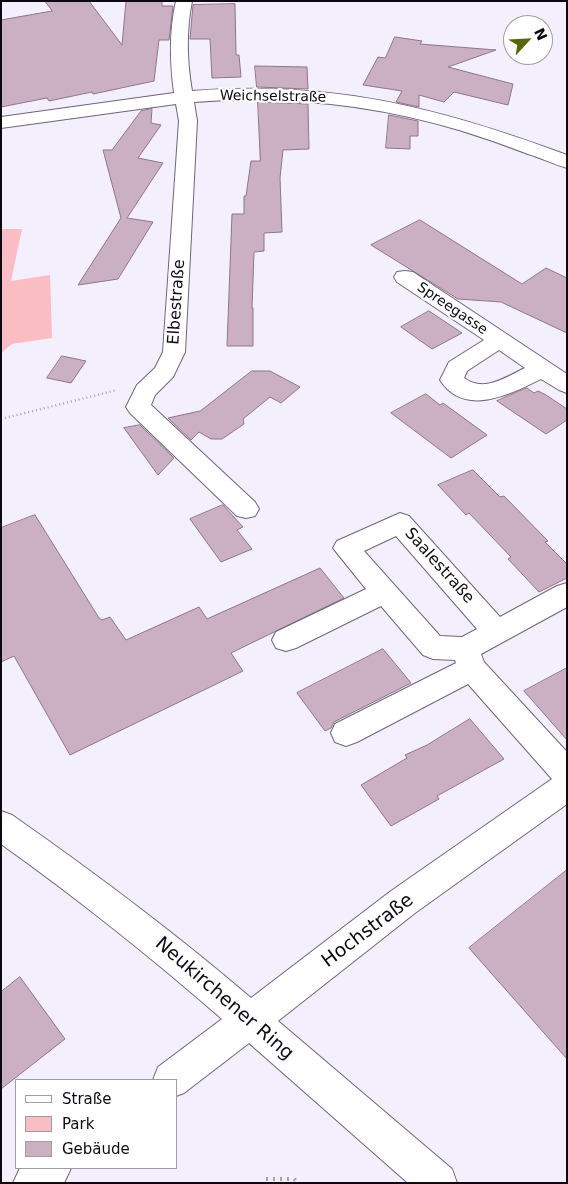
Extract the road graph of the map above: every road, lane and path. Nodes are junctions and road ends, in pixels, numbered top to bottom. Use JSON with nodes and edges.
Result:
{"nodes":[{"id":1,"x":184,"y":1,"type":"edge"},
{"id":2,"x":184,"y":98,"type":"junction"},
{"id":3,"x":1,"y":123,"type":"edge"},
{"id":4,"x":567,"y":162,"type":"edge"},
{"id":5,"x":405,"y":278,"type":"dead end"},
{"id":6,"x":498,"y":341,"type":"junction"},
{"id":7,"x":540,"y":369,"type":"junction"},
{"id":8,"x":165,"y":372,"type":"junction"},
{"id":9,"x":567,"y":385,"type":"edge"},
{"id":10,"x":1,"y":419,"type":"edge"},
{"id":11,"x":246,"y":509,"type":"dead end"},
{"id":12,"x":385,"y":592,"type":"junction"},
{"id":13,"x":567,"y":594,"type":"edge"},
{"id":14,"x":496,"y":631,"type":"junction"},
{"id":15,"x":286,"y":640,"type":"dead end"},
{"id":16,"x":468,"y":658,"type":"junction"},
{"id":17,"x":346,"y":733,"type":"dead end"},
{"id":18,"x":567,"y":774,"type":"edge"},
{"id":19,"x":567,"y":786,"type":"edge"},
{"id":20,"x":1,"y":825,"type":"edge"},
{"id":21,"x":250,"y":1021,"type":"junction"},
{"id":22,"x":172,"y":1079,"type":"edge"},
{"id":23,"x":51,"y":1169,"type":"edge"},
{"id":24,"x":266,"y":1179,"type":"dead end"},
{"id":25,"x":32,"y":1183,"type":"edge"},
{"id":26,"x":299,"y":1183,"type":"edge"},
{"id":27,"x":438,"y":1183,"type":"edge"}],
"edges":[{"from":1,"to":2,"type":"street","name":"Elbestraße"},
{"from":2,"to":3,"type":"street","name":"Weichselstraße"},
{"from":2,"to":4,"type":"street","name":"Weichselstraße"},
{"from":2,"to":8,"type":"street","name":"Elbestraße"},
{"from":5,"to":6,"type":"street","name":"Spreegasse"},
{"from":6,"to":7,"type":"street","name":"Spreegasse"},
{"from":6,"to":7,"type":"street","name":"Spreegasse"},
{"from":7,"to":9,"type":"street","name":"Spreegasse"},
{"from":8,"to":10,"type":"path"},
{"from":8,"to":11,"type":"street","name":"Elbestraße"},
{"from":12,"to":14,"type":"street","name":"Saalestraße"},
{"from":12,"to":15,"type":"street"},
{"from":12,"to":16,"type":"street","name":"Saalestraße"},
{"from":13,"to":14,"type":"street"},
{"from":14,"to":16,"type":"street"},
{"from":16,"to":17,"type":"street"},
{"from":16,"to":18,"type":"street"},
{"from":19,"to":21,"type":"street","name":"Hochstraße"},
{"from":20,"to":21,"type":"street","name":"Neukirchener Ring"},
{"from":21,"to":22,"type":"street","name":"Hochstraße"},
{"from":21,"to":27,"type":"street","name":"Neukirchener Ring"},
{"from":23,"to":25,"type":"street"},
{"from":24,"to":26,"type":"path"}]}
